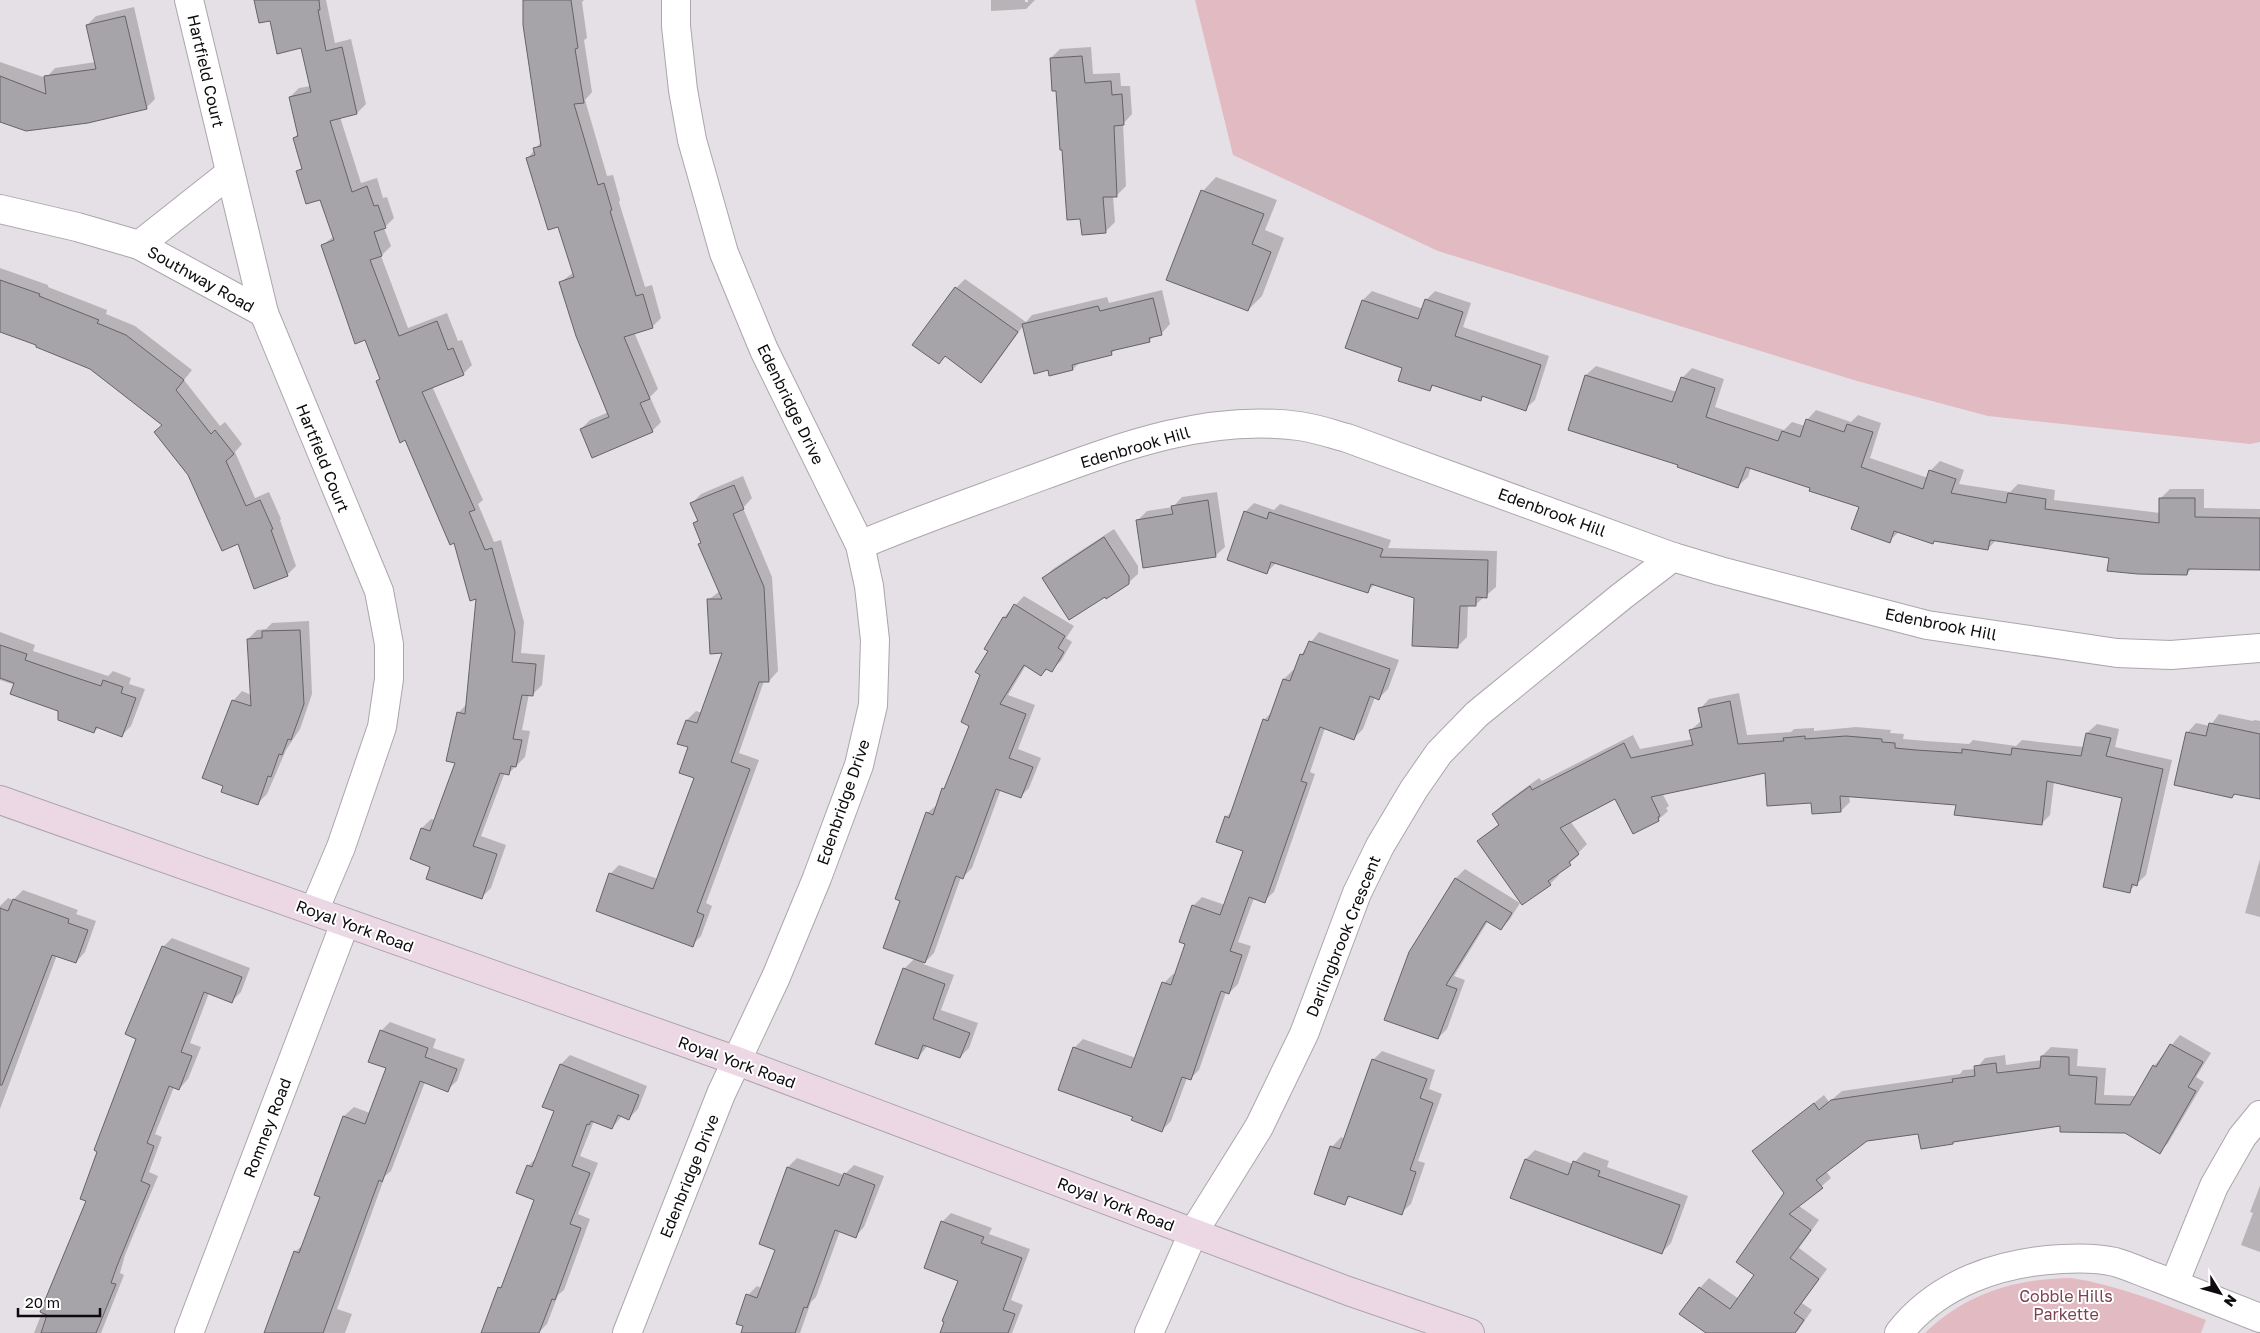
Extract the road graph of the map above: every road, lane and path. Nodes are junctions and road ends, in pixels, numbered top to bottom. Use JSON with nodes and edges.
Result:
{"nodes":[{"id":1,"x":189,"y":0,"type":"edge"},
{"id":2,"x":676,"y":0,"type":"edge"},
{"id":3,"x":230,"y":173,"type":"junction"},
{"id":4,"x":0,"y":210,"type":"edge"},
{"id":5,"x":139,"y":244,"type":"junction"},
{"id":6,"x":264,"y":313,"type":"junction"},
{"id":7,"x":860,"y":545,"type":"junction"},
{"id":8,"x":1673,"y":557,"type":"junction"},
{"id":9,"x":2260,"y":648,"type":"edge"},
{"id":10,"x":0,"y":800,"type":"edge"},
{"id":11,"x":314,"y":911,"type":"junction"},
{"id":12,"x":344,"y":923,"type":"junction"},
{"id":13,"x":737,"y":1061,"type":"junction"},
{"id":14,"x":2260,"y":1115,"type":"edge"},
{"id":15,"x":1194,"y":1233,"type":"junction"},
{"id":16,"x":2174,"y":1284,"type":"junction"},
{"id":17,"x":2260,"y":1318,"type":"edge"},
{"id":18,"x":189,"y":1333,"type":"edge"},
{"id":19,"x":627,"y":1333,"type":"edge"},
{"id":20,"x":1149,"y":1333,"type":"edge"},
{"id":21,"x":1470,"y":1333,"type":"edge"},
{"id":22,"x":1899,"y":1333,"type":"edge"}],
"edges":[{"from":1,"to":3,"type":"street","name":"Hartfield Court"},
{"from":2,"to":7,"type":"street","name":"Edenbridge Drive"},
{"from":3,"to":5,"type":"street","name":"Southway Road"},
{"from":3,"to":6,"type":"street","name":"Hartfield Court"},
{"from":4,"to":5,"type":"street","name":"Southway Road"},
{"from":5,"to":6,"type":"street","name":"Southway Road"},
{"from":6,"to":11,"type":"street","name":"Hartfield Court"},
{"from":7,"to":8,"type":"street","name":"Edenbrook Hill"},
{"from":7,"to":13,"type":"street","name":"Edenbridge Drive"},
{"from":8,"to":9,"type":"street","name":"Edenbrook Hill"},
{"from":8,"to":15,"type":"street","name":"Darlingbrook Crescent"},
{"from":10,"to":11,"type":"main road","name":"Royal York Road"},
{"from":11,"to":12,"type":"main road","name":"Royal York Road"},
{"from":12,"to":13,"type":"main road","name":"Royal York Road"},
{"from":12,"to":18,"type":"street","name":"Romney Road"},
{"from":13,"to":15,"type":"main road","name":"Royal York Road"},
{"from":13,"to":19,"type":"street","name":"Edenbridge Drive"},
{"from":14,"to":16,"type":"street"},
{"from":15,"to":20,"type":"street","name":"Darlingbrook Crescent"},
{"from":15,"to":21,"type":"main road","name":"Royal York Road"},
{"from":16,"to":17,"type":"street"},
{"from":16,"to":22,"type":"street"}]}
